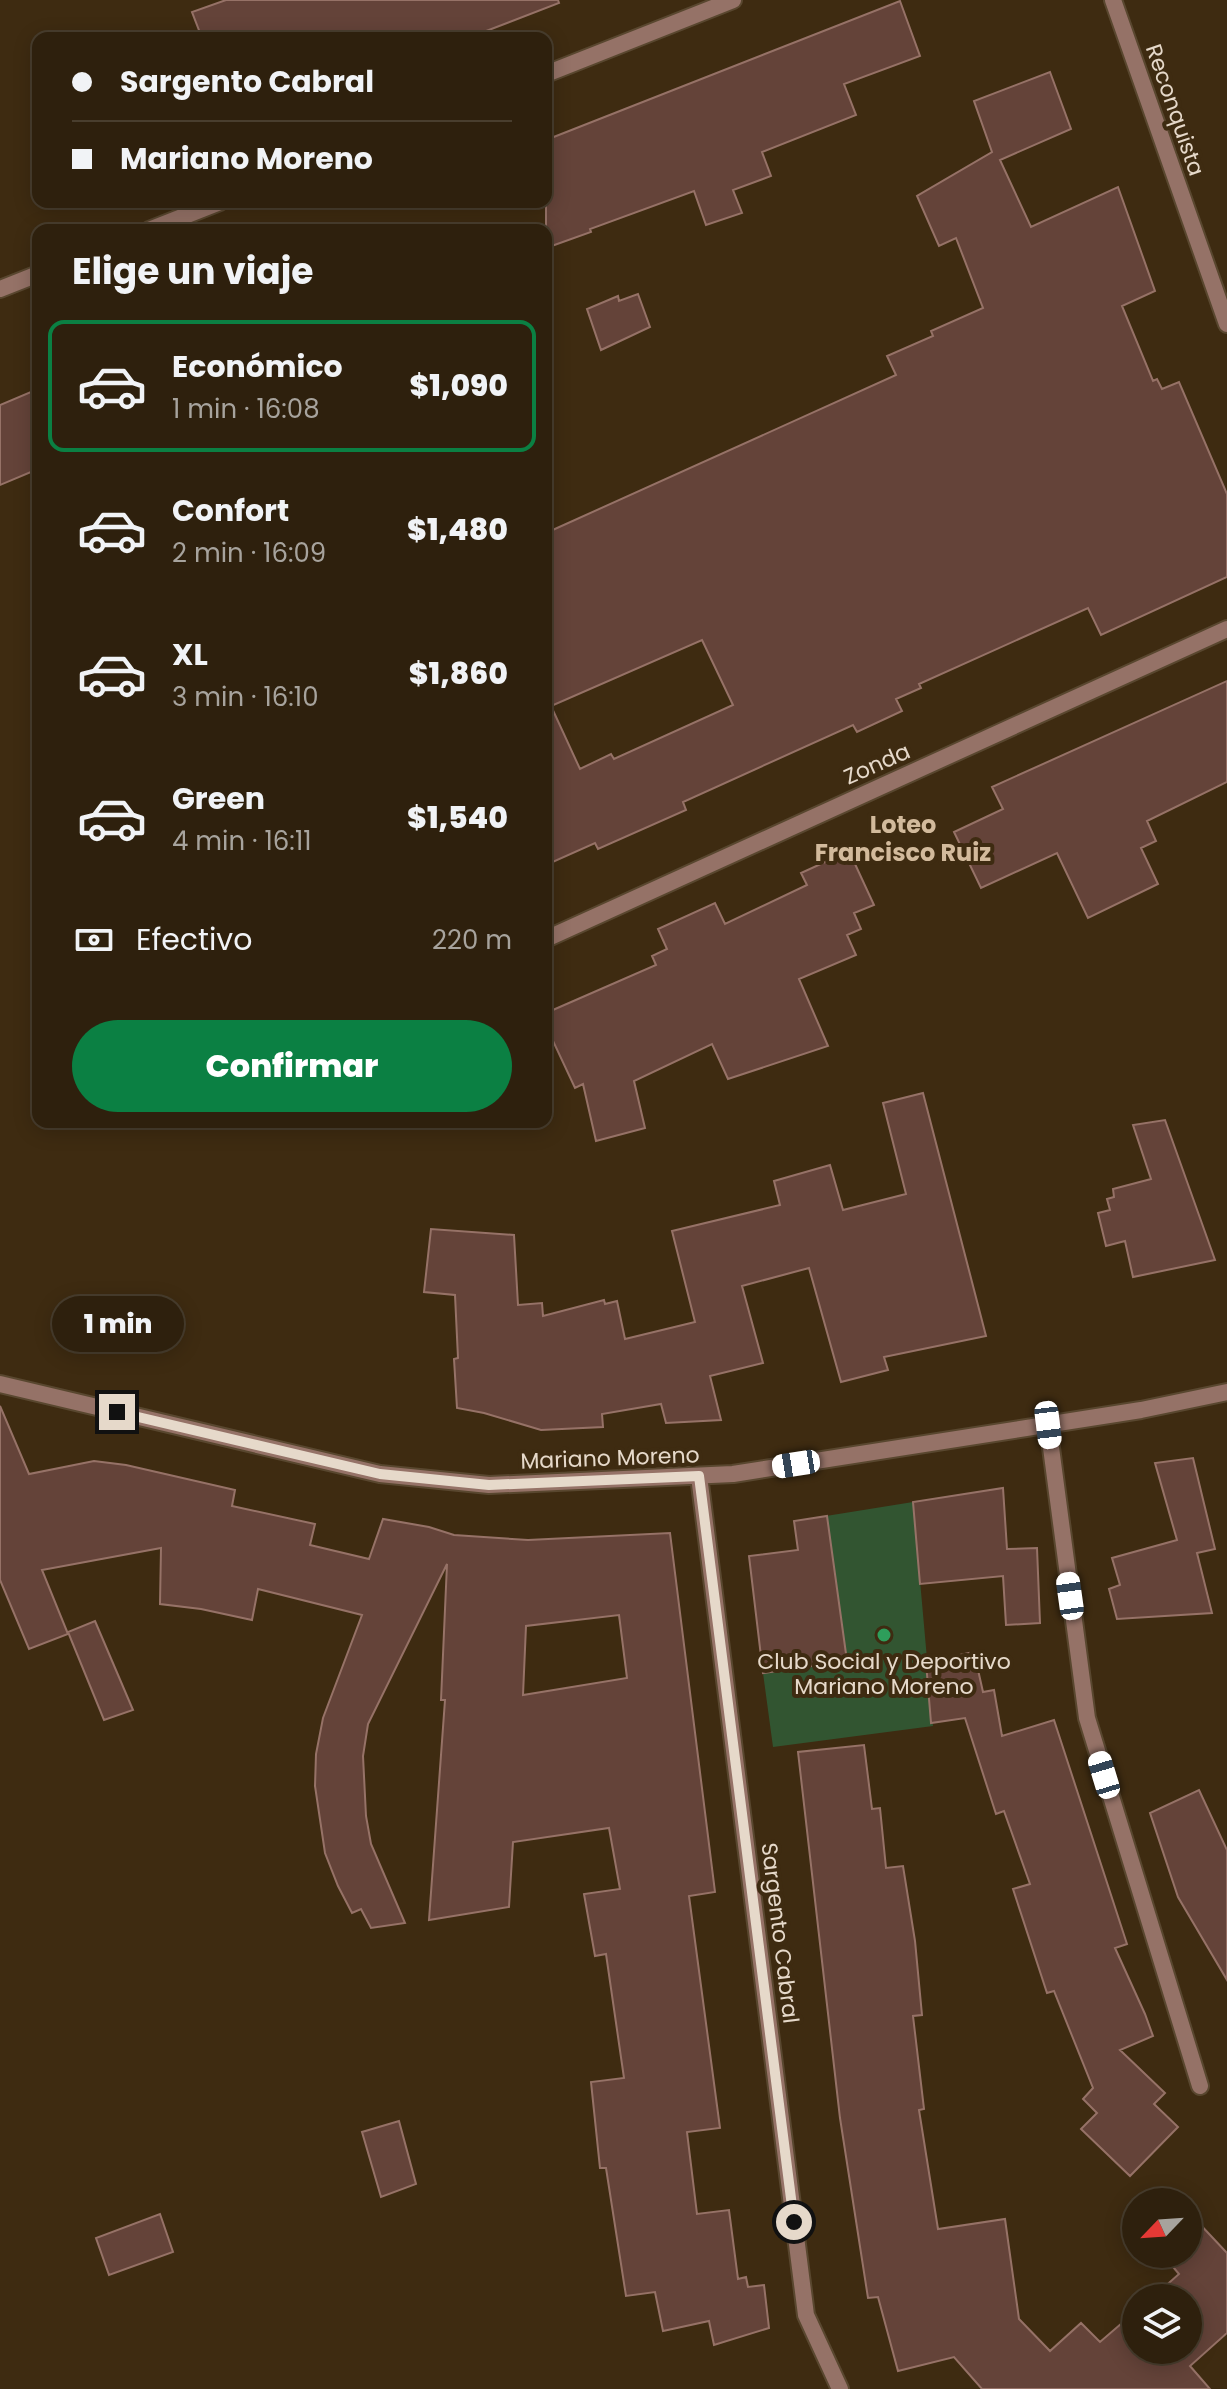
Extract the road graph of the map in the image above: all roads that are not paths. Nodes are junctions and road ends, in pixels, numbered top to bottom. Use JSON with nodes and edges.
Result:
{"nodes":[{"id":1,"x":733,"y":0,"type":"edge"},
{"id":2,"x":1113,"y":0,"type":"edge"},
{"id":3,"x":552,"y":72,"type":"edge"},
{"id":4,"x":205,"y":208,"type":"edge"},
{"id":5,"x":164,"y":224,"type":"edge"},
{"id":6,"x":32,"y":276,"type":"edge"},
{"id":7,"x":0,"y":289,"type":"edge"},
{"id":8,"x":1227,"y":324,"type":"edge"},
{"id":9,"x":1227,"y":629,"type":"edge"},
{"id":10,"x":552,"y":936,"type":"edge"},
{"id":11,"x":0,"y":1384,"type":"edge"},
{"id":12,"x":1227,"y":1392,"type":"edge"},
{"id":13,"x":1048,"y":1425,"type":"junction"},
{"id":14,"x":699,"y":1476,"type":"junction"},
{"id":15,"x":1200,"y":2086,"type":"dead end"},
{"id":16,"x":840,"y":2389,"type":"edge"}],
"edges":[{"from":1,"to":3,"type":"street"},
{"from":2,"to":8,"type":"street","name":"Reconquista"},
{"from":4,"to":5,"type":"street"},
{"from":6,"to":7,"type":"street"},
{"from":9,"to":10,"type":"street","name":"Zonda"},
{"from":11,"to":14,"type":"street","name":"Mariano Moreno"},
{"from":12,"to":13,"type":"street","name":"Mariano Moreno"},
{"from":13,"to":14,"type":"street","name":"Mariano Moreno"},
{"from":13,"to":15,"type":"street"},
{"from":14,"to":16,"type":"street","name":"Sargento Cabral"}]}
